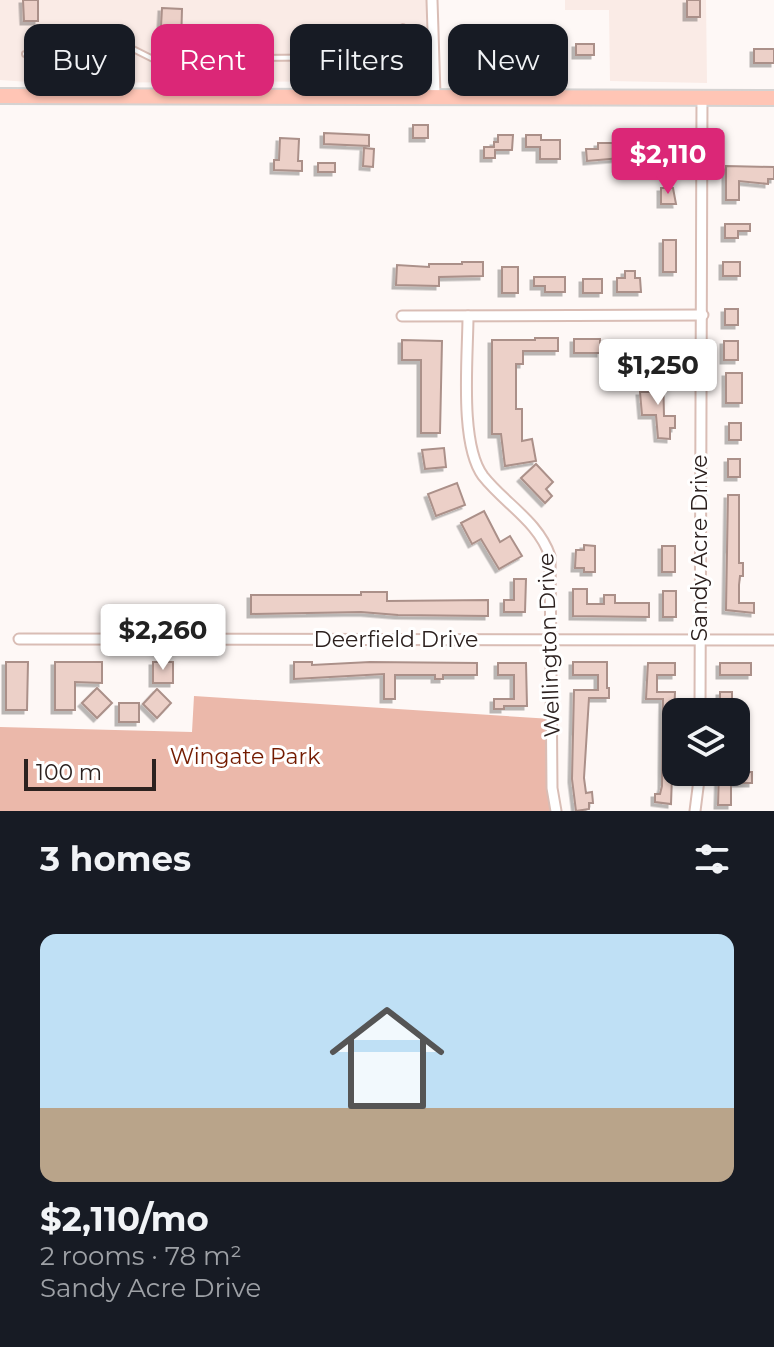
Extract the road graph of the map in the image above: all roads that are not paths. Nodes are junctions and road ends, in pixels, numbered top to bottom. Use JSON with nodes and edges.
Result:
{"nodes":[{"id":1,"x":432,"y":0,"type":"edge"},
{"id":2,"x":135,"y":50,"type":"edge"},
{"id":3,"x":290,"y":58,"type":"edge"},
{"id":4,"x":435,"y":95,"type":"junction"},
{"id":5,"x":0,"y":96,"type":"edge"},
{"id":6,"x":24,"y":96,"type":"edge"},
{"id":7,"x":135,"y":96,"type":"edge"},
{"id":8,"x":702,"y":97,"type":"junction"},
{"id":9,"x":774,"y":98,"type":"edge"},
{"id":10,"x":703,"y":315,"type":"junction"},
{"id":11,"x":402,"y":316,"type":"dead end"},
{"id":12,"x":468,"y":316,"type":"junction"},
{"id":13,"x":19,"y":639,"type":"dead end"},
{"id":14,"x":698,"y":639,"type":"junction"},
{"id":15,"x":552,"y":640,"type":"junction"},
{"id":16,"x":774,"y":640,"type":"edge"},
{"id":17,"x":700,"y":698,"type":"edge"},
{"id":18,"x":698,"y":786,"type":"edge"},
{"id":19,"x":556,"y":811,"type":"edge"},
{"id":20,"x":695,"y":811,"type":"edge"}],
"edges":[{"from":1,"to":4,"type":"street"},
{"from":2,"to":3,"type":"lane"},
{"from":4,"to":7,"type":"main road"},
{"from":4,"to":8,"type":"main road"},
{"from":5,"to":6,"type":"main road"},
{"from":8,"to":9,"type":"main road"},
{"from":8,"to":10,"type":"street","name":"Sandy Acre Drive"},
{"from":10,"to":12,"type":"street"},
{"from":10,"to":14,"type":"street","name":"Sandy Acre Drive"},
{"from":11,"to":12,"type":"street"},
{"from":12,"to":15,"type":"street","name":"Wellington Drive"},
{"from":13,"to":15,"type":"street","name":"Deerfield Drive"},
{"from":14,"to":15,"type":"street","name":"Deerfield Drive"},
{"from":14,"to":16,"type":"street","name":"Deerfield Drive"},
{"from":14,"to":17,"type":"street","name":"Sandy Acre Drive"},
{"from":15,"to":19,"type":"street","name":"Wellington Drive"},
{"from":18,"to":20,"type":"street"}]}
